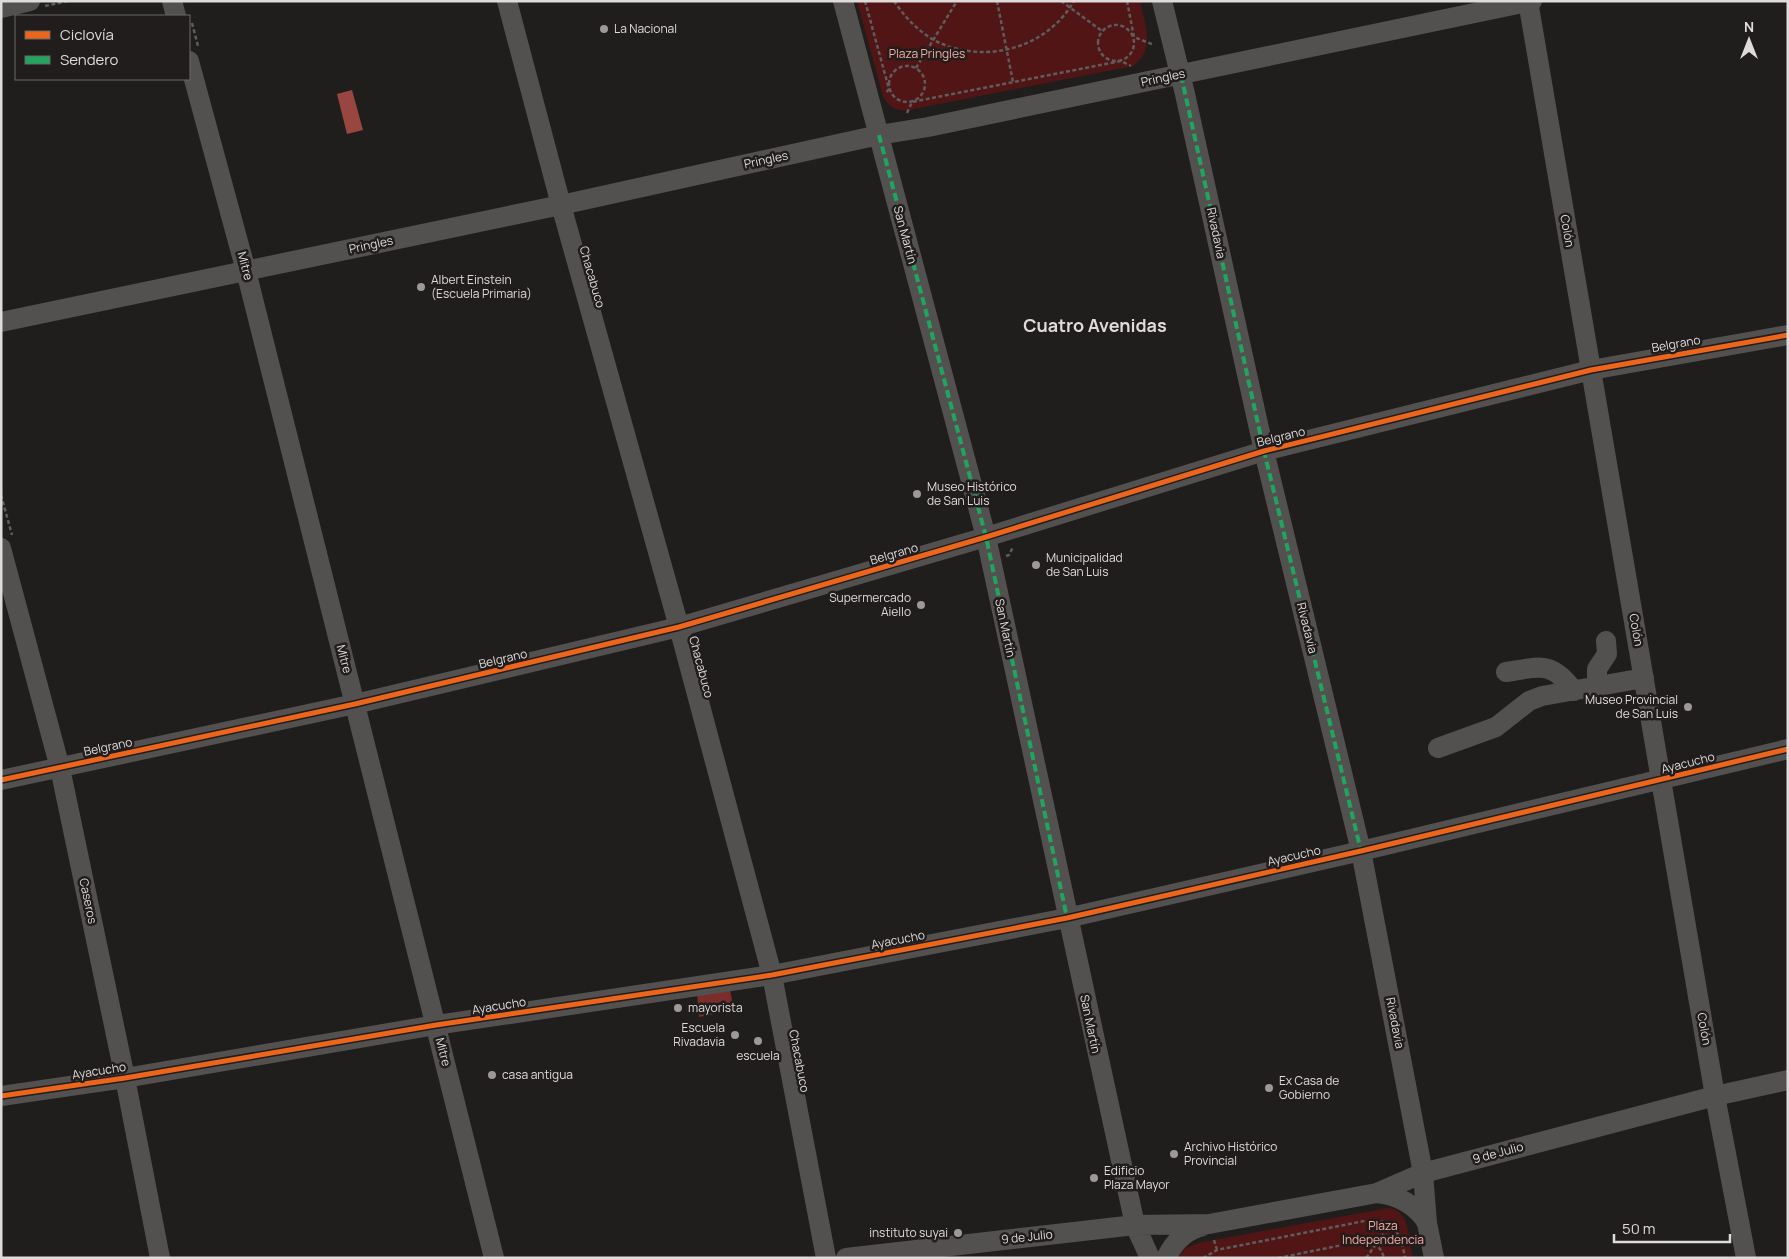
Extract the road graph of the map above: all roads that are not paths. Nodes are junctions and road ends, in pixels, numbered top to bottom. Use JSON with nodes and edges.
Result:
{"nodes":[{"id":1,"x":30,"y":1,"type":"edge"},
{"id":2,"x":172,"y":1,"type":"edge"},
{"id":3,"x":507,"y":1,"type":"edge"},
{"id":4,"x":843,"y":1,"type":"edge"},
{"id":5,"x":1162,"y":1,"type":"edge"},
{"id":6,"x":1529,"y":2,"type":"edge"},
{"id":7,"x":1,"y":8,"type":"edge"},
{"id":8,"x":176,"y":15,"type":"edge"},
{"id":9,"x":190,"y":65,"type":"edge"},
{"id":10,"x":1181,"y":75,"type":"junction"},
{"id":11,"x":879,"y":135,"type":"junction"},
{"id":12,"x":561,"y":205,"type":"junction"},
{"id":13,"x":246,"y":271,"type":"junction"},
{"id":14,"x":1,"y":322,"type":"edge"},
{"id":15,"x":1788,"y":335,"type":"edge"},
{"id":16,"x":1591,"y":370,"type":"junction"},
{"id":17,"x":1264,"y":451,"type":"junction"},
{"id":18,"x":986,"y":538,"type":"junction"},
{"id":19,"x":1,"y":548,"type":"edge"},
{"id":20,"x":679,"y":627,"type":"junction"},
{"id":21,"x":1606,"y":641,"type":"dead end"},
{"id":22,"x":1506,"y":672,"type":"dead end"},
{"id":23,"x":1644,"y":678,"type":"junction"},
{"id":24,"x":1596,"y":687,"type":"junction"},
{"id":25,"x":1574,"y":691,"type":"junction"},
{"id":26,"x":355,"y":704,"type":"junction"},
{"id":27,"x":1438,"y":748,"type":"dead end"},
{"id":28,"x":1788,"y":749,"type":"edge"},
{"id":29,"x":60,"y":768,"type":"junction"},
{"id":30,"x":1,"y":780,"type":"edge"},
{"id":31,"x":1661,"y":780,"type":"junction"},
{"id":32,"x":1361,"y":851,"type":"junction"},
{"id":33,"x":1067,"y":918,"type":"junction"},
{"id":34,"x":772,"y":975,"type":"junction"},
{"id":35,"x":436,"y":1025,"type":"junction"},
{"id":36,"x":125,"y":1078,"type":"junction"},
{"id":37,"x":1788,"y":1080,"type":"edge"},
{"id":38,"x":1,"y":1096,"type":"edge"},
{"id":39,"x":1715,"y":1096,"type":"junction"},
{"id":40,"x":1423,"y":1172,"type":"junction"},
{"id":41,"x":1378,"y":1193,"type":"junction"},
{"id":42,"x":1427,"y":1223,"type":"junction"},
{"id":43,"x":1209,"y":1224,"type":"junction"},
{"id":44,"x":1135,"y":1225,"type":"junction"},
{"id":45,"x":160,"y":1258,"type":"edge"},
{"id":46,"x":494,"y":1258,"type":"edge"},
{"id":47,"x":826,"y":1258,"type":"edge"},
{"id":48,"x":846,"y":1258,"type":"edge"},
{"id":49,"x":1150,"y":1258,"type":"edge"},
{"id":50,"x":1166,"y":1258,"type":"edge"},
{"id":51,"x":1434,"y":1258,"type":"edge"},
{"id":52,"x":1746,"y":1258,"type":"edge"}],
"edges":[{"from":1,"to":7,"type":"street"},
{"from":2,"to":8,"type":"street"},
{"from":3,"to":12,"type":"street","name":"Chacabuco"},
{"from":4,"to":11,"type":"street","name":"San Martín"},
{"from":5,"to":10,"type":"street","name":"Rivadavia"},
{"from":6,"to":10,"type":"street","name":"Pringles"},
{"from":6,"to":16,"type":"street","name":"Colón"},
{"from":9,"to":13,"type":"street","name":"Mitre"},
{"from":10,"to":11,"type":"street","name":"Pringles"},
{"from":10,"to":17,"type":"street","name":"Rivadavia"},
{"from":11,"to":12,"type":"street","name":"Pringles"},
{"from":11,"to":18,"type":"street","name":"San Martín"},
{"from":12,"to":13,"type":"street","name":"Pringles"},
{"from":12,"to":20,"type":"street","name":"Chacabuco"},
{"from":13,"to":14,"type":"street","name":"Pringles"},
{"from":13,"to":26,"type":"street","name":"Mitre"},
{"from":15,"to":16,"type":"street","name":"Belgrano"},
{"from":16,"to":17,"type":"street","name":"Belgrano"},
{"from":16,"to":23,"type":"street","name":"Colón"},
{"from":17,"to":18,"type":"street","name":"Belgrano"},
{"from":17,"to":32,"type":"street","name":"Rivadavia"},
{"from":18,"to":20,"type":"street","name":"Belgrano"},
{"from":18,"to":33,"type":"street","name":"San Martín"},
{"from":19,"to":29,"type":"street","name":"Caseros"},
{"from":20,"to":26,"type":"street","name":"Belgrano"},
{"from":20,"to":34,"type":"street","name":"Chacabuco"},
{"from":21,"to":24,"type":"street"},
{"from":22,"to":25,"type":"street"},
{"from":23,"to":24,"type":"street"},
{"from":23,"to":31,"type":"street","name":"Colón"},
{"from":24,"to":25,"type":"street"},
{"from":25,"to":27,"type":"street"},
{"from":26,"to":29,"type":"street","name":"Belgrano"},
{"from":26,"to":35,"type":"street","name":"Mitre"},
{"from":28,"to":31,"type":"street","name":"Ayacucho"},
{"from":29,"to":30,"type":"street","name":"Belgrano"},
{"from":29,"to":36,"type":"street","name":"Caseros"},
{"from":31,"to":32,"type":"street","name":"Ayacucho"},
{"from":31,"to":39,"type":"street","name":"Colón"},
{"from":32,"to":33,"type":"street","name":"Ayacucho"},
{"from":32,"to":40,"type":"street","name":"Rivadavia"},
{"from":33,"to":34,"type":"street","name":"Ayacucho"},
{"from":33,"to":44,"type":"street","name":"San Martín"},
{"from":34,"to":35,"type":"street","name":"Ayacucho"},
{"from":34,"to":47,"type":"street","name":"Chacabuco"},
{"from":35,"to":36,"type":"street","name":"Ayacucho"},
{"from":35,"to":46,"type":"street","name":"Mitre"},
{"from":36,"to":38,"type":"street","name":"Ayacucho"},
{"from":36,"to":45,"type":"street","name":"Caseros"},
{"from":37,"to":39,"type":"street","name":"9 de Julio"},
{"from":39,"to":40,"type":"street","name":"9 de Julio"},
{"from":39,"to":52,"type":"street","name":"Colón"},
{"from":40,"to":41,"type":"street","name":"9 de Julio"},
{"from":40,"to":42,"type":"street","name":"Rivadavia"},
{"from":41,"to":42,"type":"street"},
{"from":41,"to":43,"type":"street","name":"9 de Julio"},
{"from":42,"to":51,"type":"street","name":"Rivadavia"},
{"from":43,"to":44,"type":"street","name":"9 de Julio"},
{"from":43,"to":50,"type":"street","name":"9 de Julio"},
{"from":44,"to":48,"type":"street","name":"9 de Julio"},
{"from":44,"to":49,"type":"street","name":"San Martín"}]}
